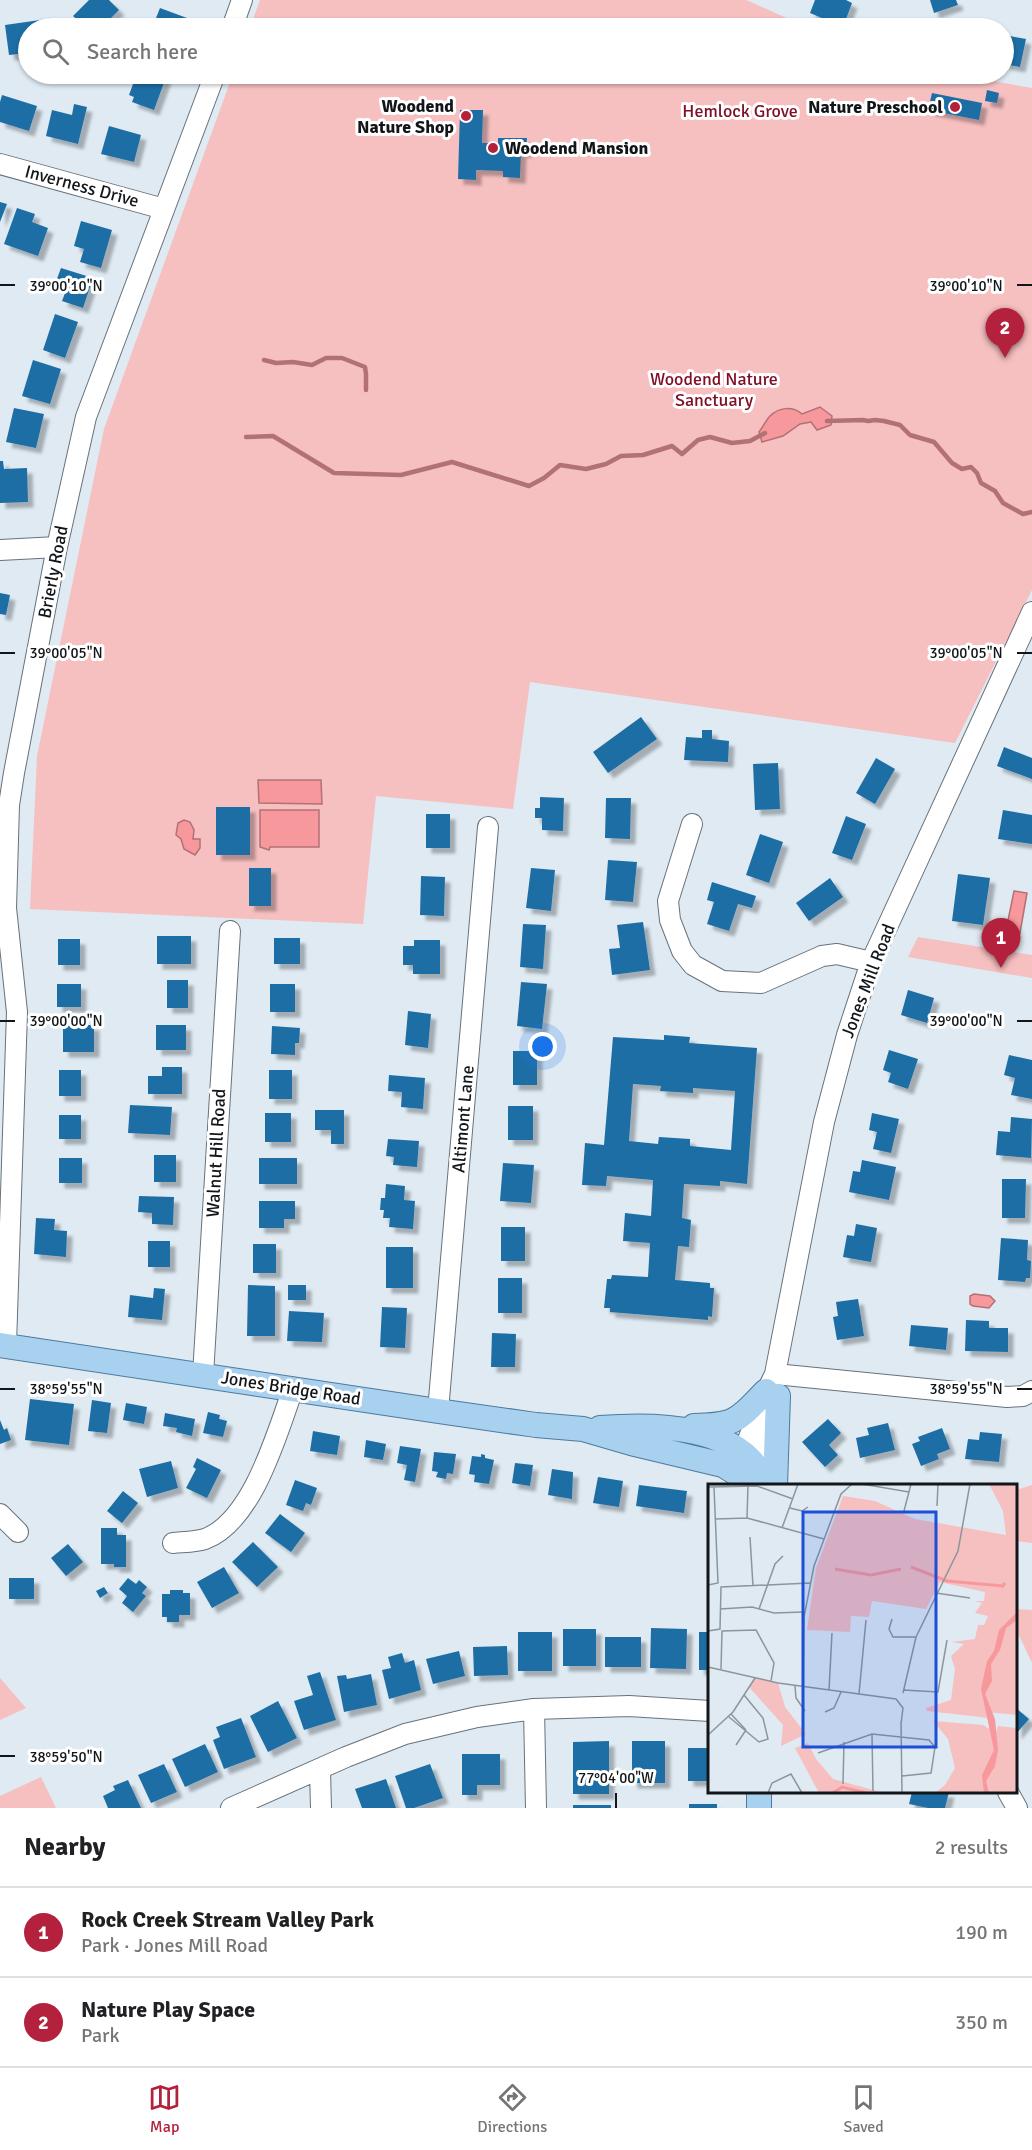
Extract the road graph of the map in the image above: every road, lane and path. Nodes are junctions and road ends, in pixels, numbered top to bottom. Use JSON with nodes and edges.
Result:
{"nodes":[{"id":1,"x":242,"y":0,"type":"edge"},
{"id":2,"x":236,"y":18,"type":"edge"},
{"id":3,"x":211,"y":84,"type":"edge"},
{"id":4,"x":0,"y":164,"type":"edge"},
{"id":5,"x":164,"y":209,"type":"junction"},
{"id":6,"x":57,"y":547,"type":"junction"},
{"id":7,"x":0,"y":550,"type":"edge"},
{"id":8,"x":1030,"y":619,"type":"edge"},
{"id":9,"x":7,"y":773,"type":"edge"},
{"id":10,"x":692,"y":824,"type":"dead end"},
{"id":11,"x":488,"y":827,"type":"dead end"},
{"id":12,"x":230,"y":931,"type":"dead end"},
{"id":13,"x":872,"y":962,"type":"junction"},
{"id":14,"x":3,"y":1345,"type":"edge"},
{"id":15,"x":203,"y":1375,"type":"junction"},
{"id":16,"x":773,"y":1387,"type":"junction"},
{"id":17,"x":293,"y":1389,"type":"junction"},
{"id":18,"x":1032,"y":1391,"type":"edge"},
{"id":19,"x":438,"y":1411,"type":"junction"},
{"id":20,"x":665,"y":1426,"type":"junction"},
{"id":21,"x":583,"y":1429,"type":"junction"},
{"id":22,"x":745,"y":1465,"type":"edge"},
{"id":23,"x":765,"y":1484,"type":"edge"},
{"id":24,"x":775,"y":1484,"type":"edge"},
{"id":25,"x":0,"y":1514,"type":"edge"},
{"id":26,"x":18,"y":1532,"type":"dead end"},
{"id":27,"x":173,"y":1543,"type":"dead end"},
{"id":28,"x":534,"y":1709,"type":"junction"},
{"id":29,"x":708,"y":1711,"type":"edge"},
{"id":30,"x":320,"y":1770,"type":"junction"},
{"id":31,"x":1009,"y":1793,"type":"edge"},
{"id":32,"x":231,"y":1808,"type":"edge"},
{"id":33,"x":321,"y":1808,"type":"edge"},
{"id":34,"x":536,"y":1808,"type":"edge"},
{"id":35,"x":1017,"y":1808,"type":"edge"}],
"edges":[{"from":1,"to":2,"type":"street"},
{"from":3,"to":5,"type":"street","name":"Brierly Road"},
{"from":4,"to":5,"type":"street","name":"Inverness Drive"},
{"from":5,"to":6,"type":"street","name":"Brierly Road"},
{"from":6,"to":7,"type":"street"},
{"from":6,"to":9,"type":"street","name":"Brierly Road"},
{"from":8,"to":13,"type":"street","name":"Jones Mill Road"},
{"from":9,"to":14,"type":"street","name":"Brierly Road"},
{"from":10,"to":13,"type":"street"},
{"from":11,"to":19,"type":"street","name":"Altimont Lane"},
{"from":12,"to":15,"type":"street","name":"Walnut Hill Road"},
{"from":13,"to":16,"type":"street","name":"Jones Mill Road"},
{"from":14,"to":15,"type":"main road","name":"Jones Bridge Road"},
{"from":15,"to":17,"type":"main road","name":"Jones Bridge Road"},
{"from":16,"to":18,"type":"street"},
{"from":16,"to":20,"type":"main road"},
{"from":16,"to":22,"type":"street","name":"Jones Mill Road"},
{"from":16,"to":24,"type":"main road"},
{"from":17,"to":19,"type":"main road","name":"Jones Bridge Road"},
{"from":17,"to":27,"type":"street"},
{"from":19,"to":21,"type":"main road","name":"Jones Bridge Road"},
{"from":20,"to":21,"type":"main road","name":"Jones Bridge Road"},
{"from":20,"to":22,"type":"main road","name":"Jones Bridge Road"},
{"from":21,"to":22,"type":"main road","name":"Jones Bridge Road"},
{"from":22,"to":23,"type":"main road"},
{"from":25,"to":26,"type":"street"},
{"from":28,"to":29,"type":"street"},
{"from":28,"to":30,"type":"street"},
{"from":28,"to":34,"type":"street"},
{"from":30,"to":32,"type":"street"},
{"from":30,"to":33,"type":"street"},
{"from":31,"to":35,"type":"street"}]}
